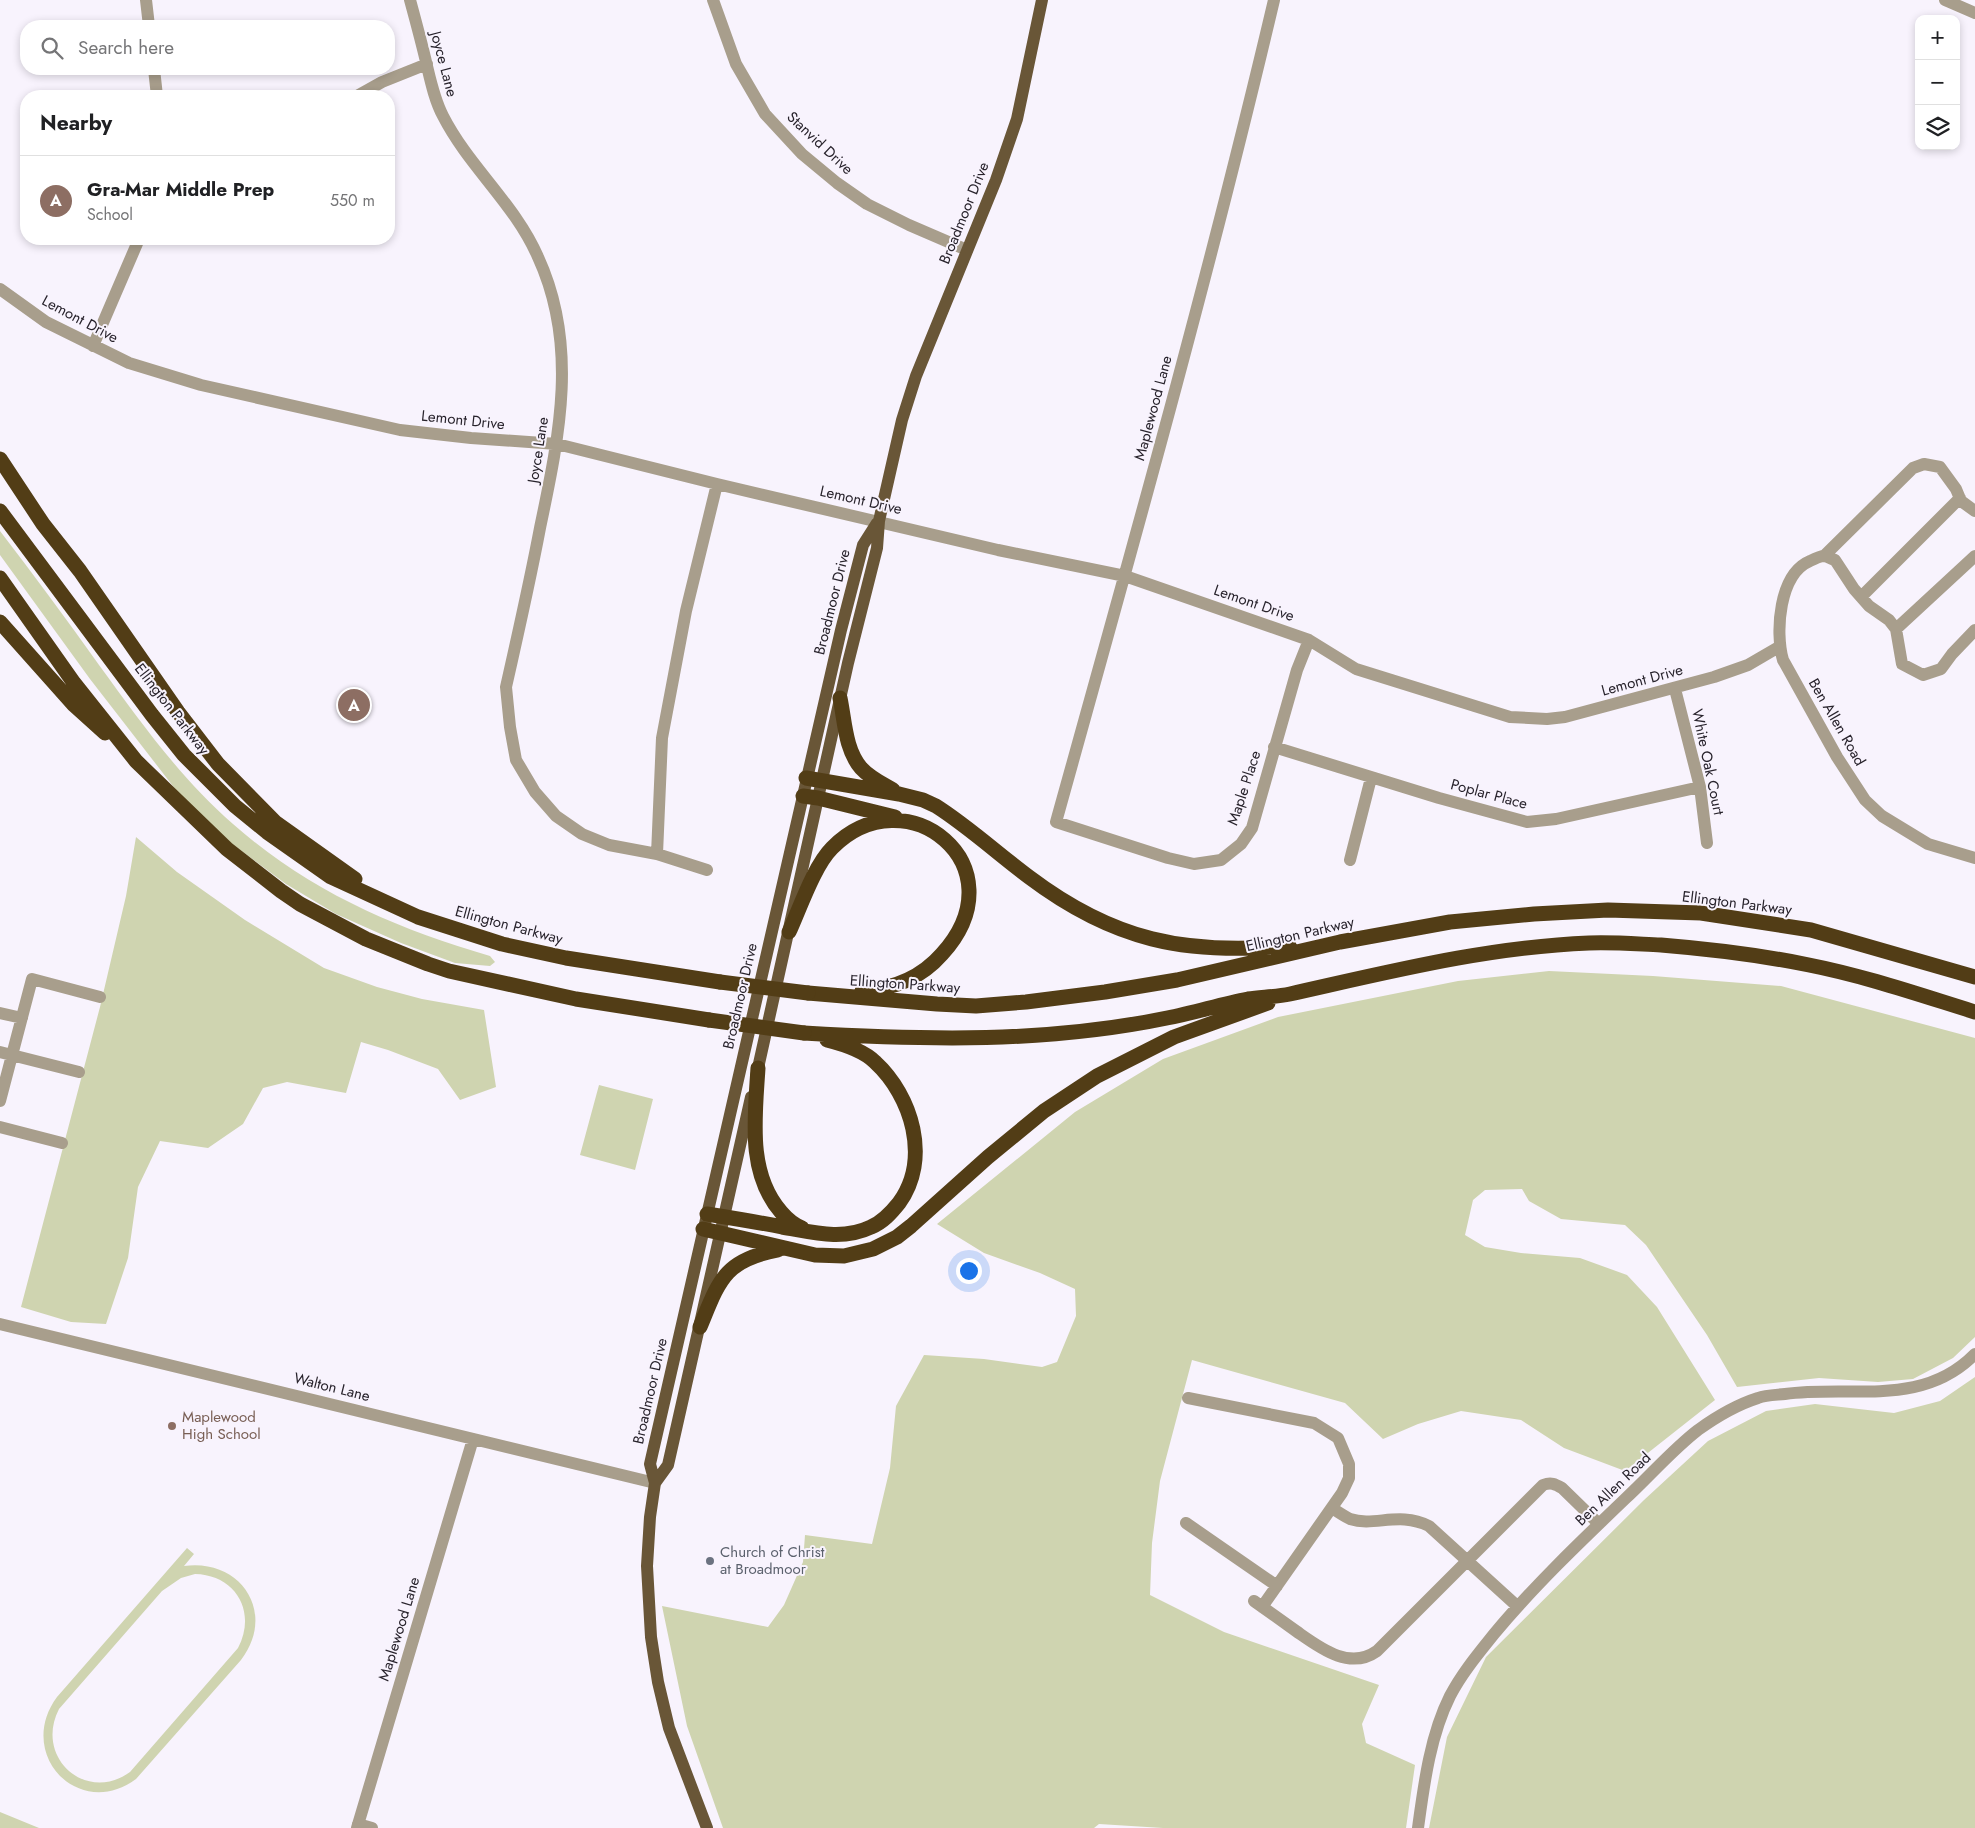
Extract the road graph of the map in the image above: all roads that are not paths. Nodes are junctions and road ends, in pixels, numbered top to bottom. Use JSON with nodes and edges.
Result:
{"nodes":[{"id":1,"x":146,"y":0,"type":"edge"},
{"id":2,"x":410,"y":0,"type":"edge"},
{"id":3,"x":713,"y":0,"type":"edge"},
{"id":4,"x":1042,"y":0,"type":"edge"},
{"id":5,"x":1274,"y":0,"type":"edge"},
{"id":6,"x":1945,"y":0,"type":"edge"},
{"id":7,"x":1975,"y":13,"type":"edge"},
{"id":8,"x":148,"y":20,"type":"edge"},
{"id":9,"x":426,"y":64,"type":"junction"},
{"id":10,"x":155,"y":75,"type":"edge"},
{"id":11,"x":156,"y":90,"type":"edge"},
{"id":12,"x":368,"y":90,"type":"edge"},
{"id":13,"x":136,"y":245,"type":"edge"},
{"id":14,"x":967,"y":250,"type":"junction"},
{"id":15,"x":0,"y":289,"type":"edge"},
{"id":16,"x":93,"y":346,"type":"junction"},
{"id":17,"x":558,"y":444,"type":"junction"},
{"id":18,"x":0,"y":459,"type":"edge"},
{"id":19,"x":717,"y":484,"type":"junction"},
{"id":20,"x":1960,"y":498,"type":"junction"},
{"id":21,"x":0,"y":511,"type":"edge"},
{"id":22,"x":1975,"y":511,"type":"edge"},
{"id":23,"x":878,"y":521,"type":"junction"},
{"id":24,"x":1824,"y":556,"type":"junction"},
{"id":25,"x":1975,"y":556,"type":"edge"},
{"id":26,"x":1125,"y":576,"type":"junction"},
{"id":27,"x":0,"y":578,"type":"edge"},
{"id":28,"x":1861,"y":597,"type":"junction"},
{"id":29,"x":0,"y":622,"type":"edge"},
{"id":30,"x":1896,"y":629,"type":"junction"},
{"id":31,"x":1975,"y":630,"type":"edge"},
{"id":32,"x":1309,"y":640,"type":"junction"},
{"id":33,"x":1779,"y":646,"type":"junction"},
{"id":34,"x":1675,"y":689,"type":"junction"},
{"id":35,"x":840,"y":698,"type":"junction"},
{"id":36,"x":1274,"y":747,"type":"junction"},
{"id":37,"x":136,"y":761,"type":"junction"},
{"id":38,"x":806,"y":778,"type":"junction"},
{"id":39,"x":1371,"y":778,"type":"junction"},
{"id":40,"x":822,"y":780,"type":"junction"},
{"id":41,"x":1700,"y":787,"type":"junction"},
{"id":42,"x":899,"y":794,"type":"junction"},
{"id":43,"x":802,"y":796,"type":"junction"},
{"id":44,"x":818,"y":798,"type":"junction"},
{"id":45,"x":1056,"y":822,"type":"joint"},
{"id":46,"x":913,"y":823,"type":"junction"},
{"id":47,"x":1707,"y":843,"type":"dead end"},
{"id":48,"x":657,"y":854,"type":"junction"},
{"id":49,"x":1975,"y":858,"type":"edge"},
{"id":50,"x":1350,"y":860,"type":"dead end"},
{"id":51,"x":707,"y":870,"type":"dead end"},
{"id":52,"x":418,"y":917,"type":"junction"},
{"id":53,"x":788,"y":932,"type":"junction"},
{"id":54,"x":1340,"y":942,"type":"junction"},
{"id":55,"x":1975,"y":977,"type":"edge"},
{"id":56,"x":808,"y":993,"type":"junction"},
{"id":57,"x":1285,"y":995,"type":"junction"},
{"id":58,"x":100,"y":997,"type":"dead end"},
{"id":59,"x":1975,"y":1012,"type":"edge"},
{"id":60,"x":0,"y":1013,"type":"edge"},
{"id":61,"x":22,"y":1018,"type":"junction"},
{"id":62,"x":804,"y":1033,"type":"junction"},
{"id":63,"x":6,"y":1053,"type":"edge"},
{"id":64,"x":758,"y":1068,"type":"junction"},
{"id":65,"x":79,"y":1072,"type":"dead end"},
{"id":66,"x":0,"y":1101,"type":"edge"},
{"id":67,"x":0,"y":1127,"type":"edge"},
{"id":68,"x":62,"y":1143,"type":"dead end"},
{"id":69,"x":707,"y":1214,"type":"junction"},
{"id":70,"x":724,"y":1217,"type":"junction"},
{"id":71,"x":703,"y":1229,"type":"junction"},
{"id":72,"x":808,"y":1231,"type":"junction"},
{"id":73,"x":721,"y":1233,"type":"junction"},
{"id":74,"x":784,"y":1249,"type":"junction"},
{"id":75,"x":0,"y":1324,"type":"edge"},
{"id":76,"x":700,"y":1327,"type":"junction"},
{"id":77,"x":1975,"y":1354,"type":"edge"},
{"id":78,"x":1188,"y":1398,"type":"dead end"},
{"id":79,"x":473,"y":1439,"type":"junction"},
{"id":80,"x":655,"y":1483,"type":"junction"},
{"id":81,"x":1332,"y":1508,"type":"junction"},
{"id":82,"x":1186,"y":1523,"type":"dead end"},
{"id":83,"x":1599,"y":1524,"type":"junction"},
{"id":84,"x":1468,"y":1560,"type":"junction"},
{"id":85,"x":1277,"y":1586,"type":"junction"},
{"id":86,"x":1517,"y":1606,"type":"junction"},
{"id":87,"x":357,"y":1826,"type":"edge"},
{"id":88,"x":372,"y":1828,"type":"edge"},
{"id":89,"x":707,"y":1828,"type":"edge"},
{"id":90,"x":1418,"y":1828,"type":"edge"}],
"edges":[{"from":1,"to":8,"type":"street"},
{"from":2,"to":9,"type":"street","name":"Joyce Lane"},
{"from":3,"to":14,"type":"street","name":"Stanvid Drive"},
{"from":4,"to":14,"type":"main road","name":"Broadmoor Drive"},
{"from":5,"to":26,"type":"street","name":"Maplewood Lane"},
{"from":6,"to":7,"type":"street"},
{"from":9,"to":12,"type":"street"},
{"from":9,"to":17,"type":"street","name":"Joyce Lane"},
{"from":10,"to":11,"type":"street"},
{"from":13,"to":16,"type":"street"},
{"from":14,"to":23,"type":"main road","name":"Broadmoor Drive"},
{"from":15,"to":16,"type":"street","name":"Lemont Drive"},
{"from":16,"to":17,"type":"street","name":"Lemont Drive"},
{"from":17,"to":19,"type":"street","name":"Lemont Drive"},
{"from":17,"to":48,"type":"street","name":"Joyce Lane"},
{"from":18,"to":52,"type":"highway"},
{"from":19,"to":23,"type":"street","name":"Lemont Drive"},
{"from":19,"to":48,"type":"street"},
{"from":20,"to":22,"type":"street"},
{"from":20,"to":24,"type":"street","name":"Ben Allen Road"},
{"from":20,"to":28,"type":"street"},
{"from":21,"to":52,"type":"highway","name":"Ellington Parkway"},
{"from":23,"to":26,"type":"street","name":"Lemont Drive"},
{"from":23,"to":35,"type":"main road","name":"Broadmoor Drive"},
{"from":23,"to":38,"type":"main road","name":"Broadmoor Drive"},
{"from":24,"to":28,"type":"street"},
{"from":24,"to":33,"type":"street","name":"Ben Allen Road"},
{"from":25,"to":30,"type":"street"},
{"from":26,"to":32,"type":"street","name":"Lemont Drive"},
{"from":26,"to":45,"type":"street","name":"Maplewood Lane"},
{"from":27,"to":37,"type":"highway"},
{"from":28,"to":30,"type":"street"},
{"from":29,"to":37,"type":"highway"},
{"from":30,"to":31,"type":"street"},
{"from":32,"to":34,"type":"street","name":"Lemont Drive"},
{"from":32,"to":36,"type":"street","name":"Maple Place"},
{"from":33,"to":34,"type":"street","name":"Lemont Drive"},
{"from":33,"to":49,"type":"street","name":"Ben Allen Road"},
{"from":34,"to":41,"type":"street","name":"White Oak Court"},
{"from":35,"to":40,"type":"main road","name":"Broadmoor Drive"},
{"from":35,"to":42,"type":"highway"},
{"from":36,"to":39,"type":"street","name":"Poplar Place"},
{"from":36,"to":45,"type":"street","name":"Maple Place"},
{"from":37,"to":62,"type":"highway","bridge":true},
{"from":38,"to":40,"type":"highway"},
{"from":38,"to":43,"type":"main road","name":"Broadmoor Drive"},
{"from":39,"to":41,"type":"street","name":"Poplar Place"},
{"from":39,"to":50,"type":"street"},
{"from":40,"to":42,"type":"highway"},
{"from":40,"to":44,"type":"main road","name":"Broadmoor Drive"},
{"from":41,"to":47,"type":"street","name":"White Oak Court"},
{"from":42,"to":54,"type":"highway"},
{"from":43,"to":44,"type":"highway"},
{"from":43,"to":69,"type":"main road","name":"Broadmoor Drive"},
{"from":44,"to":46,"type":"highway"},
{"from":44,"to":53,"type":"main road","name":"Broadmoor Drive"},
{"from":46,"to":53,"type":"highway"},
{"from":46,"to":56,"type":"highway"},
{"from":48,"to":51,"type":"street","name":"Joyce Lane"},
{"from":52,"to":56,"type":"highway","name":"Ellington Parkway","bridge":true},
{"from":53,"to":64,"type":"main road","name":"Broadmoor Drive"},
{"from":54,"to":55,"type":"highway","name":"Ellington Parkway"},
{"from":54,"to":56,"type":"highway","name":"Ellington Parkway"},
{"from":57,"to":59,"type":"highway"},
{"from":57,"to":62,"type":"highway"},
{"from":57,"to":74,"type":"highway"},
{"from":58,"to":61,"type":"street"},
{"from":60,"to":61,"type":"street"},
{"from":61,"to":63,"type":"street"},
{"from":62,"to":72,"type":"highway"},
{"from":63,"to":65,"type":"street"},
{"from":63,"to":66,"type":"street"},
{"from":64,"to":70,"type":"main road","name":"Broadmoor Drive"},
{"from":64,"to":72,"type":"highway"},
{"from":67,"to":68,"type":"street"},
{"from":69,"to":70,"type":"highway"},
{"from":69,"to":71,"type":"main road","name":"Broadmoor Drive"},
{"from":70,"to":72,"type":"highway"},
{"from":70,"to":73,"type":"main road","name":"Broadmoor Drive"},
{"from":71,"to":73,"type":"highway"},
{"from":71,"to":80,"type":"main road","name":"Broadmoor Drive"},
{"from":73,"to":74,"type":"highway"},
{"from":73,"to":76,"type":"main road","name":"Broadmoor Drive"},
{"from":74,"to":76,"type":"highway"},
{"from":75,"to":79,"type":"street","name":"Walton Lane"},
{"from":76,"to":80,"type":"main road","name":"Broadmoor Drive"},
{"from":77,"to":83,"type":"street","name":"Ben Allen Road"},
{"from":78,"to":81,"type":"street"},
{"from":79,"to":80,"type":"street","name":"Walton Lane"},
{"from":79,"to":87,"type":"street","name":"Maplewood Lane"},
{"from":80,"to":89,"type":"main road","name":"Broadmoor Drive"},
{"from":81,"to":84,"type":"street"},
{"from":81,"to":85,"type":"street"},
{"from":82,"to":85,"type":"street"},
{"from":83,"to":84,"type":"street"},
{"from":83,"to":86,"type":"street","name":"Ben Allen Road"},
{"from":84,"to":85,"type":"street"},
{"from":84,"to":86,"type":"street"},
{"from":86,"to":90,"type":"street","name":"Ben Allen Road"},
{"from":87,"to":88,"type":"street"}]}
